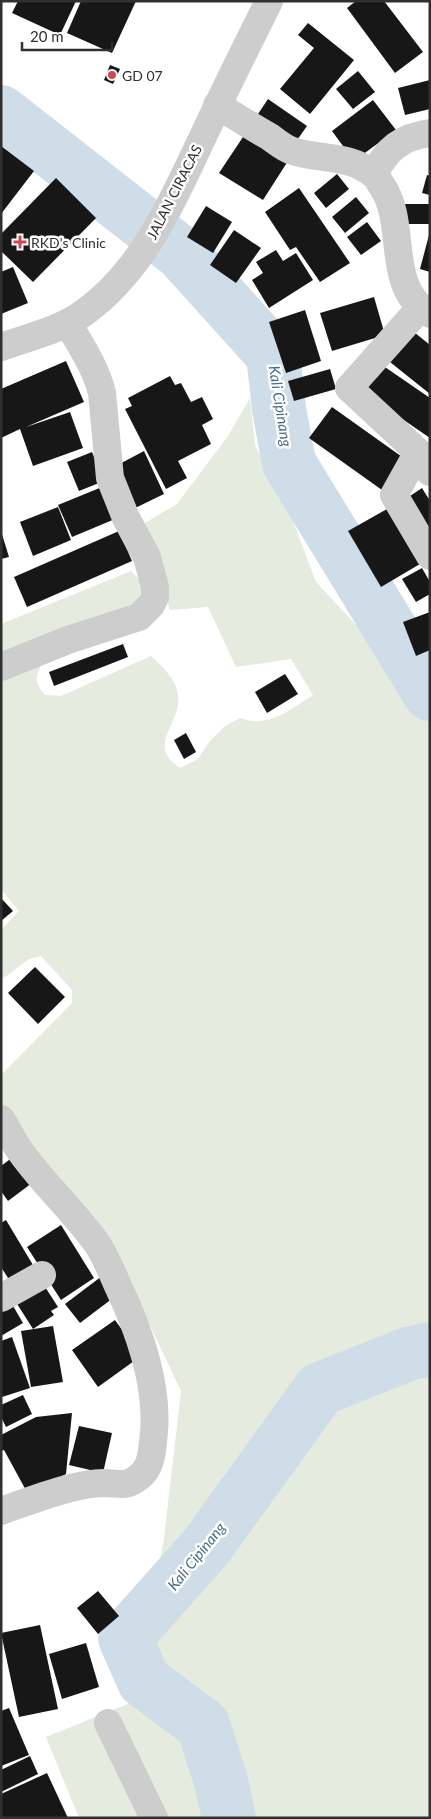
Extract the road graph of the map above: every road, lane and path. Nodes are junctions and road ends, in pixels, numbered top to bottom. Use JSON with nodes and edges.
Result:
{"nodes":[{"id":1,"x":270,"y":1,"type":"edge"},
{"id":2,"x":217,"y":105,"type":"junction"},
{"id":3,"x":430,"y":132,"type":"edge"},
{"id":4,"x":374,"y":174,"type":"junction"},
{"id":5,"x":425,"y":311,"type":"edge"},
{"id":6,"x":68,"y":323,"type":"junction"},
{"id":7,"x":1,"y":347,"type":"edge"},
{"id":8,"x":424,"y":462,"type":"edge"},
{"id":9,"x":430,"y":556,"type":"edge"},
{"id":10,"x":1,"y":667,"type":"edge"},
{"id":11,"x":1,"y":1119,"type":"edge"},
{"id":12,"x":10,"y":1152,"type":"edge"},
{"id":13,"x":42,"y":1275,"type":"dead end"},
{"id":14,"x":1,"y":1298,"type":"edge"},
{"id":15,"x":1,"y":1510,"type":"edge"},
{"id":16,"x":108,"y":1723,"type":"dead end"},
{"id":17,"x":154,"y":1818,"type":"edge"}],
"edges":[{"from":1,"to":2,"type":"street","name":"JALAN CIRACAS"},
{"from":2,"to":4,"type":"street"},
{"from":2,"to":6,"type":"street","name":"JALAN CIRACAS"},
{"from":3,"to":4,"type":"street"},
{"from":4,"to":5,"type":"street"},
{"from":5,"to":8,"type":"street"},
{"from":6,"to":7,"type":"street","name":"JALAN CIRACAS"},
{"from":6,"to":10,"type":"street"},
{"from":8,"to":9,"type":"street"},
{"from":11,"to":12,"type":"street"},
{"from":12,"to":15,"type":"street"},
{"from":13,"to":14,"type":"street"},
{"from":16,"to":17,"type":"street"}]}
